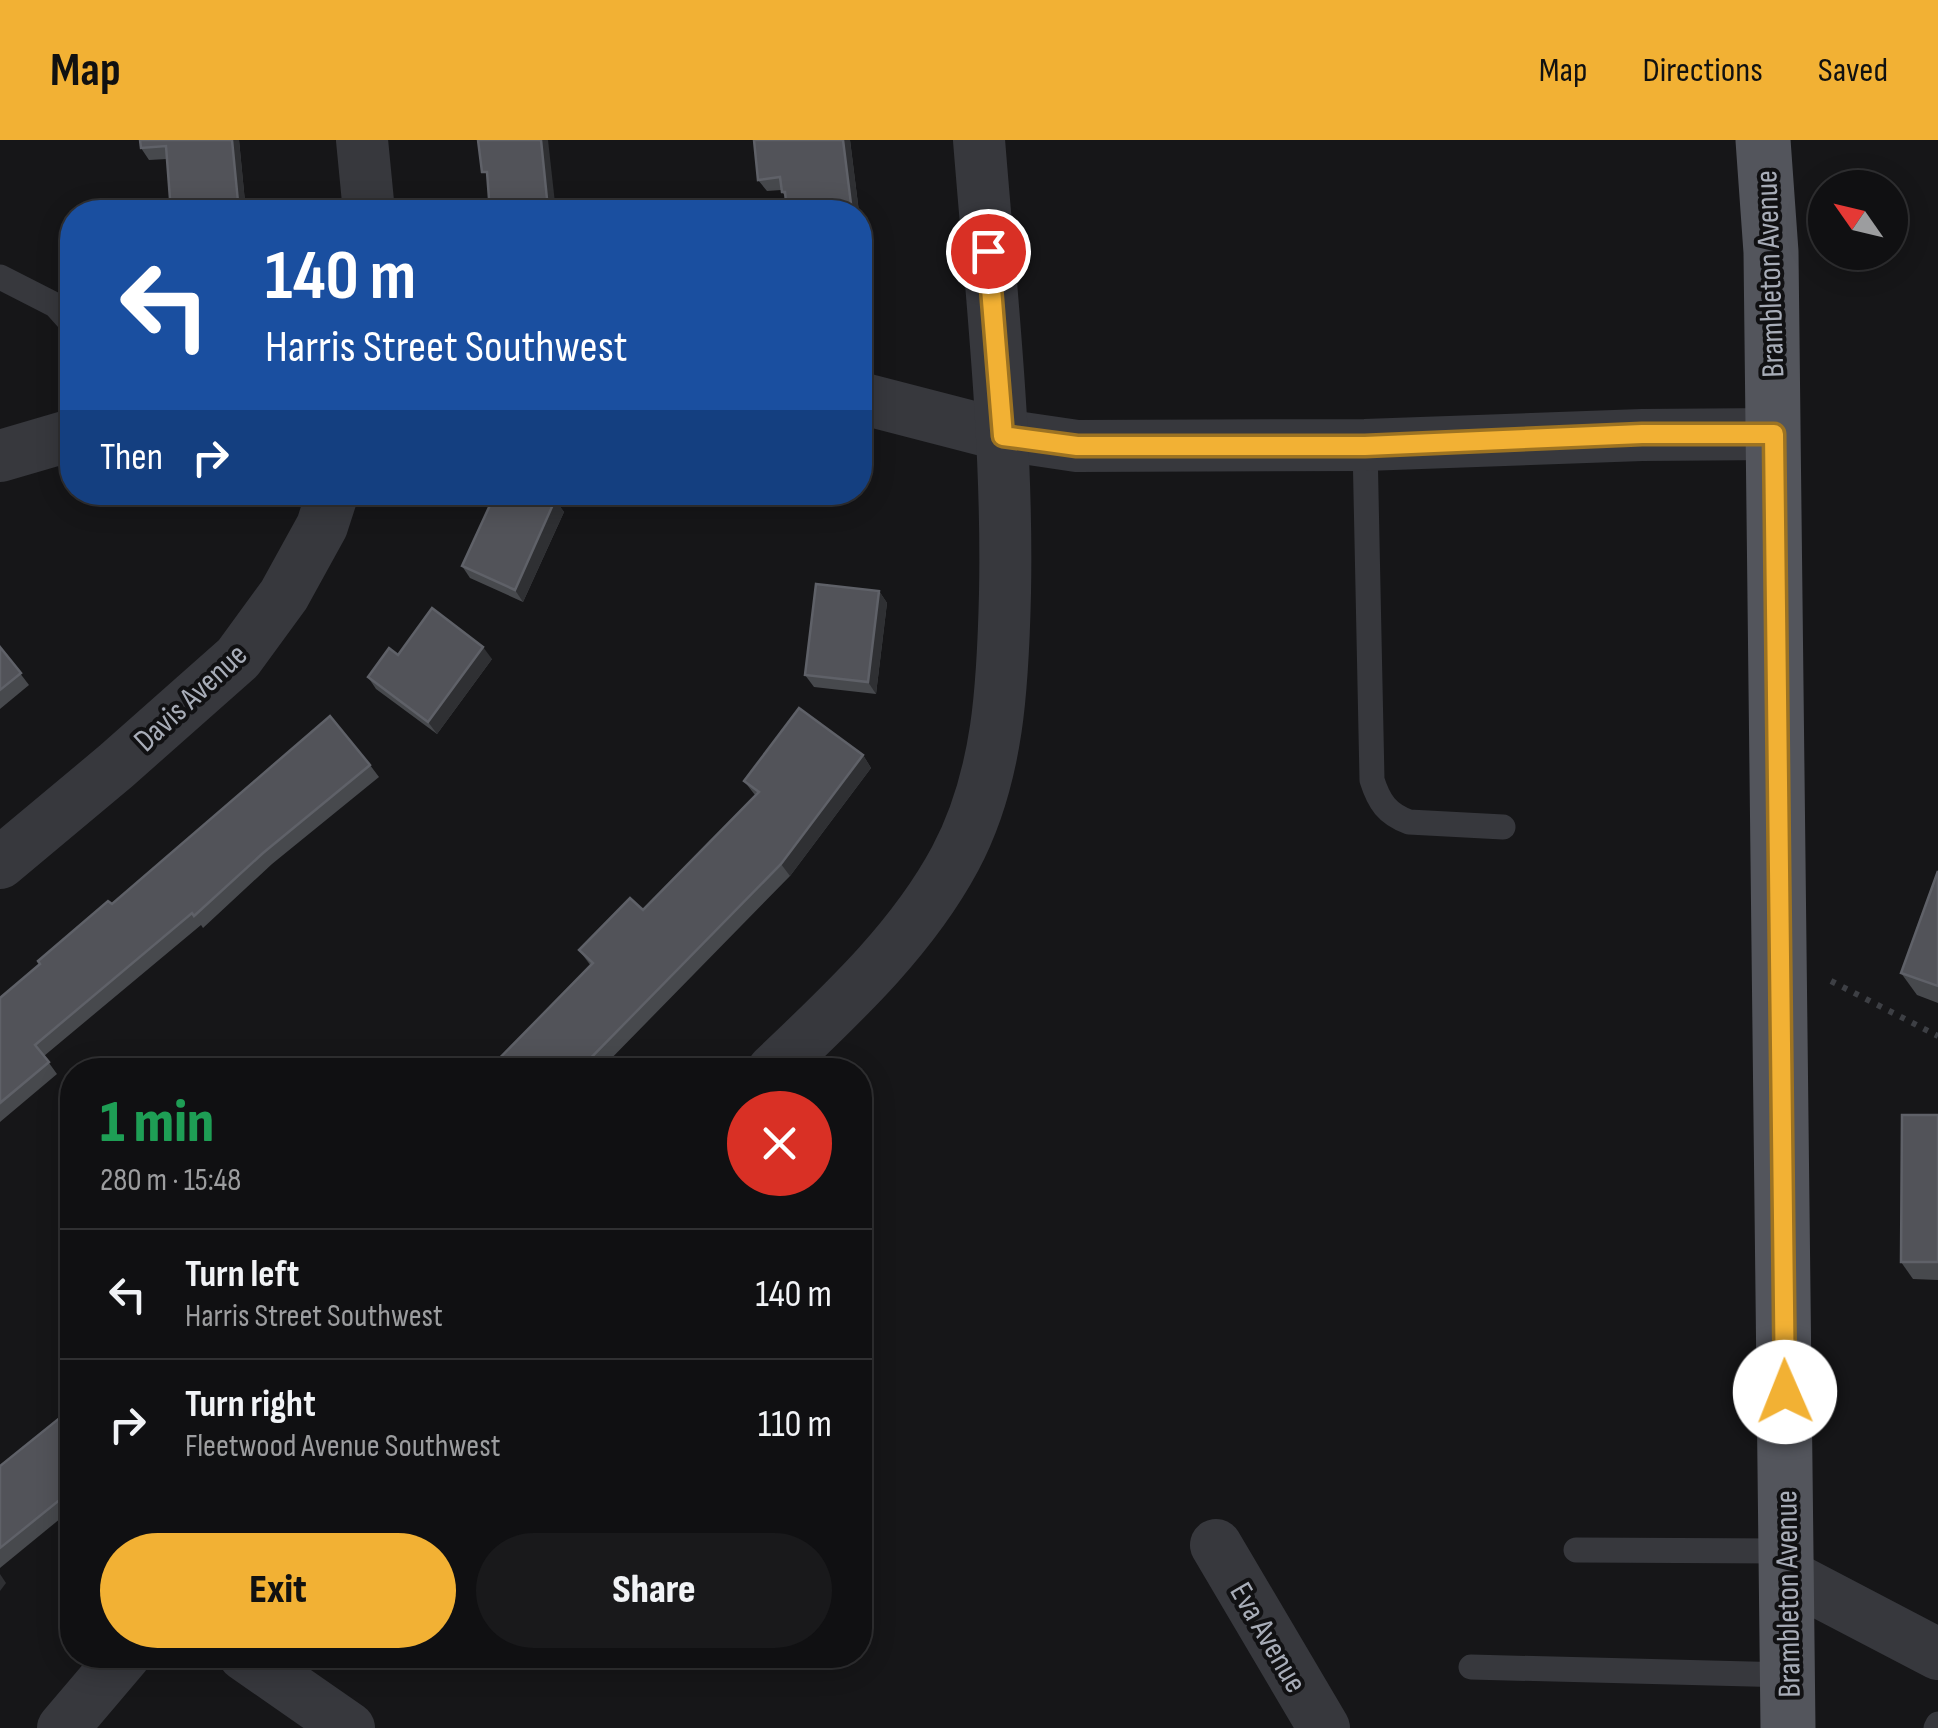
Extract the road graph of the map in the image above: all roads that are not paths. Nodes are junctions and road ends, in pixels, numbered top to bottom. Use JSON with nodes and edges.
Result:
{"nodes":[{"id":1,"x":362,"y":140,"type":"edge"},
{"id":2,"x":978,"y":140,"type":"edge"},
{"id":3,"x":1763,"y":140,"type":"edge"},
{"id":4,"x":368,"y":200,"type":"edge"},
{"id":5,"x":0,"y":277,"type":"edge"},
{"id":6,"x":60,"y":311,"type":"edge"},
{"id":7,"x":872,"y":401,"type":"edge"},
{"id":8,"x":1774,"y":434,"type":"junction"},
{"id":9,"x":1003,"y":436,"type":"junction"},
{"id":10,"x":60,"y":439,"type":"edge"},
{"id":11,"x":1365,"y":446,"type":"junction"},
{"id":12,"x":0,"y":456,"type":"edge"},
{"id":13,"x":329,"y":505,"type":"edge"},
{"id":14,"x":1503,"y":827,"type":"dead end"},
{"id":15,"x":0,"y":863,"type":"edge"},
{"id":16,"x":786,"y":1058,"type":"edge"},
{"id":17,"x":1216,"y":1545,"type":"dead end"},
{"id":18,"x":1576,"y":1550,"type":"dead end"},
{"id":19,"x":1786,"y":1563,"type":"junction"},
{"id":20,"x":1938,"y":1654,"type":"edge"},
{"id":21,"x":1471,"y":1667,"type":"dead end"},
{"id":22,"x":114,"y":1668,"type":"edge"},
{"id":23,"x":263,"y":1668,"type":"edge"},
{"id":24,"x":1788,"y":1675,"type":"junction"},
{"id":25,"x":63,"y":1728,"type":"edge"},
{"id":26,"x":349,"y":1728,"type":"edge"},
{"id":27,"x":1324,"y":1728,"type":"edge"},
{"id":28,"x":1788,"y":1728,"type":"edge"}],
"edges":[{"from":1,"to":4,"type":"street"},
{"from":2,"to":9,"type":"street"},
{"from":3,"to":8,"type":"main road","name":"Brambleton Avenue"},
{"from":5,"to":6,"type":"lane"},
{"from":7,"to":9,"type":"street"},
{"from":8,"to":11,"type":"street"},
{"from":8,"to":19,"type":"main road","name":"Brambleton Avenue"},
{"from":9,"to":11,"type":"street"},
{"from":9,"to":16,"type":"street"},
{"from":10,"to":12,"type":"street"},
{"from":11,"to":14,"type":"lane"},
{"from":13,"to":15,"type":"street","name":"Davis Avenue"},
{"from":17,"to":27,"type":"street","name":"Eva Avenue"},
{"from":18,"to":19,"type":"lane"},
{"from":19,"to":20,"type":"street"},
{"from":19,"to":24,"type":"main road","name":"Brambleton Avenue"},
{"from":21,"to":24,"type":"lane"},
{"from":22,"to":25,"type":"street"},
{"from":23,"to":26,"type":"street"},
{"from":24,"to":28,"type":"main road","name":"Brambleton Avenue"}]}
